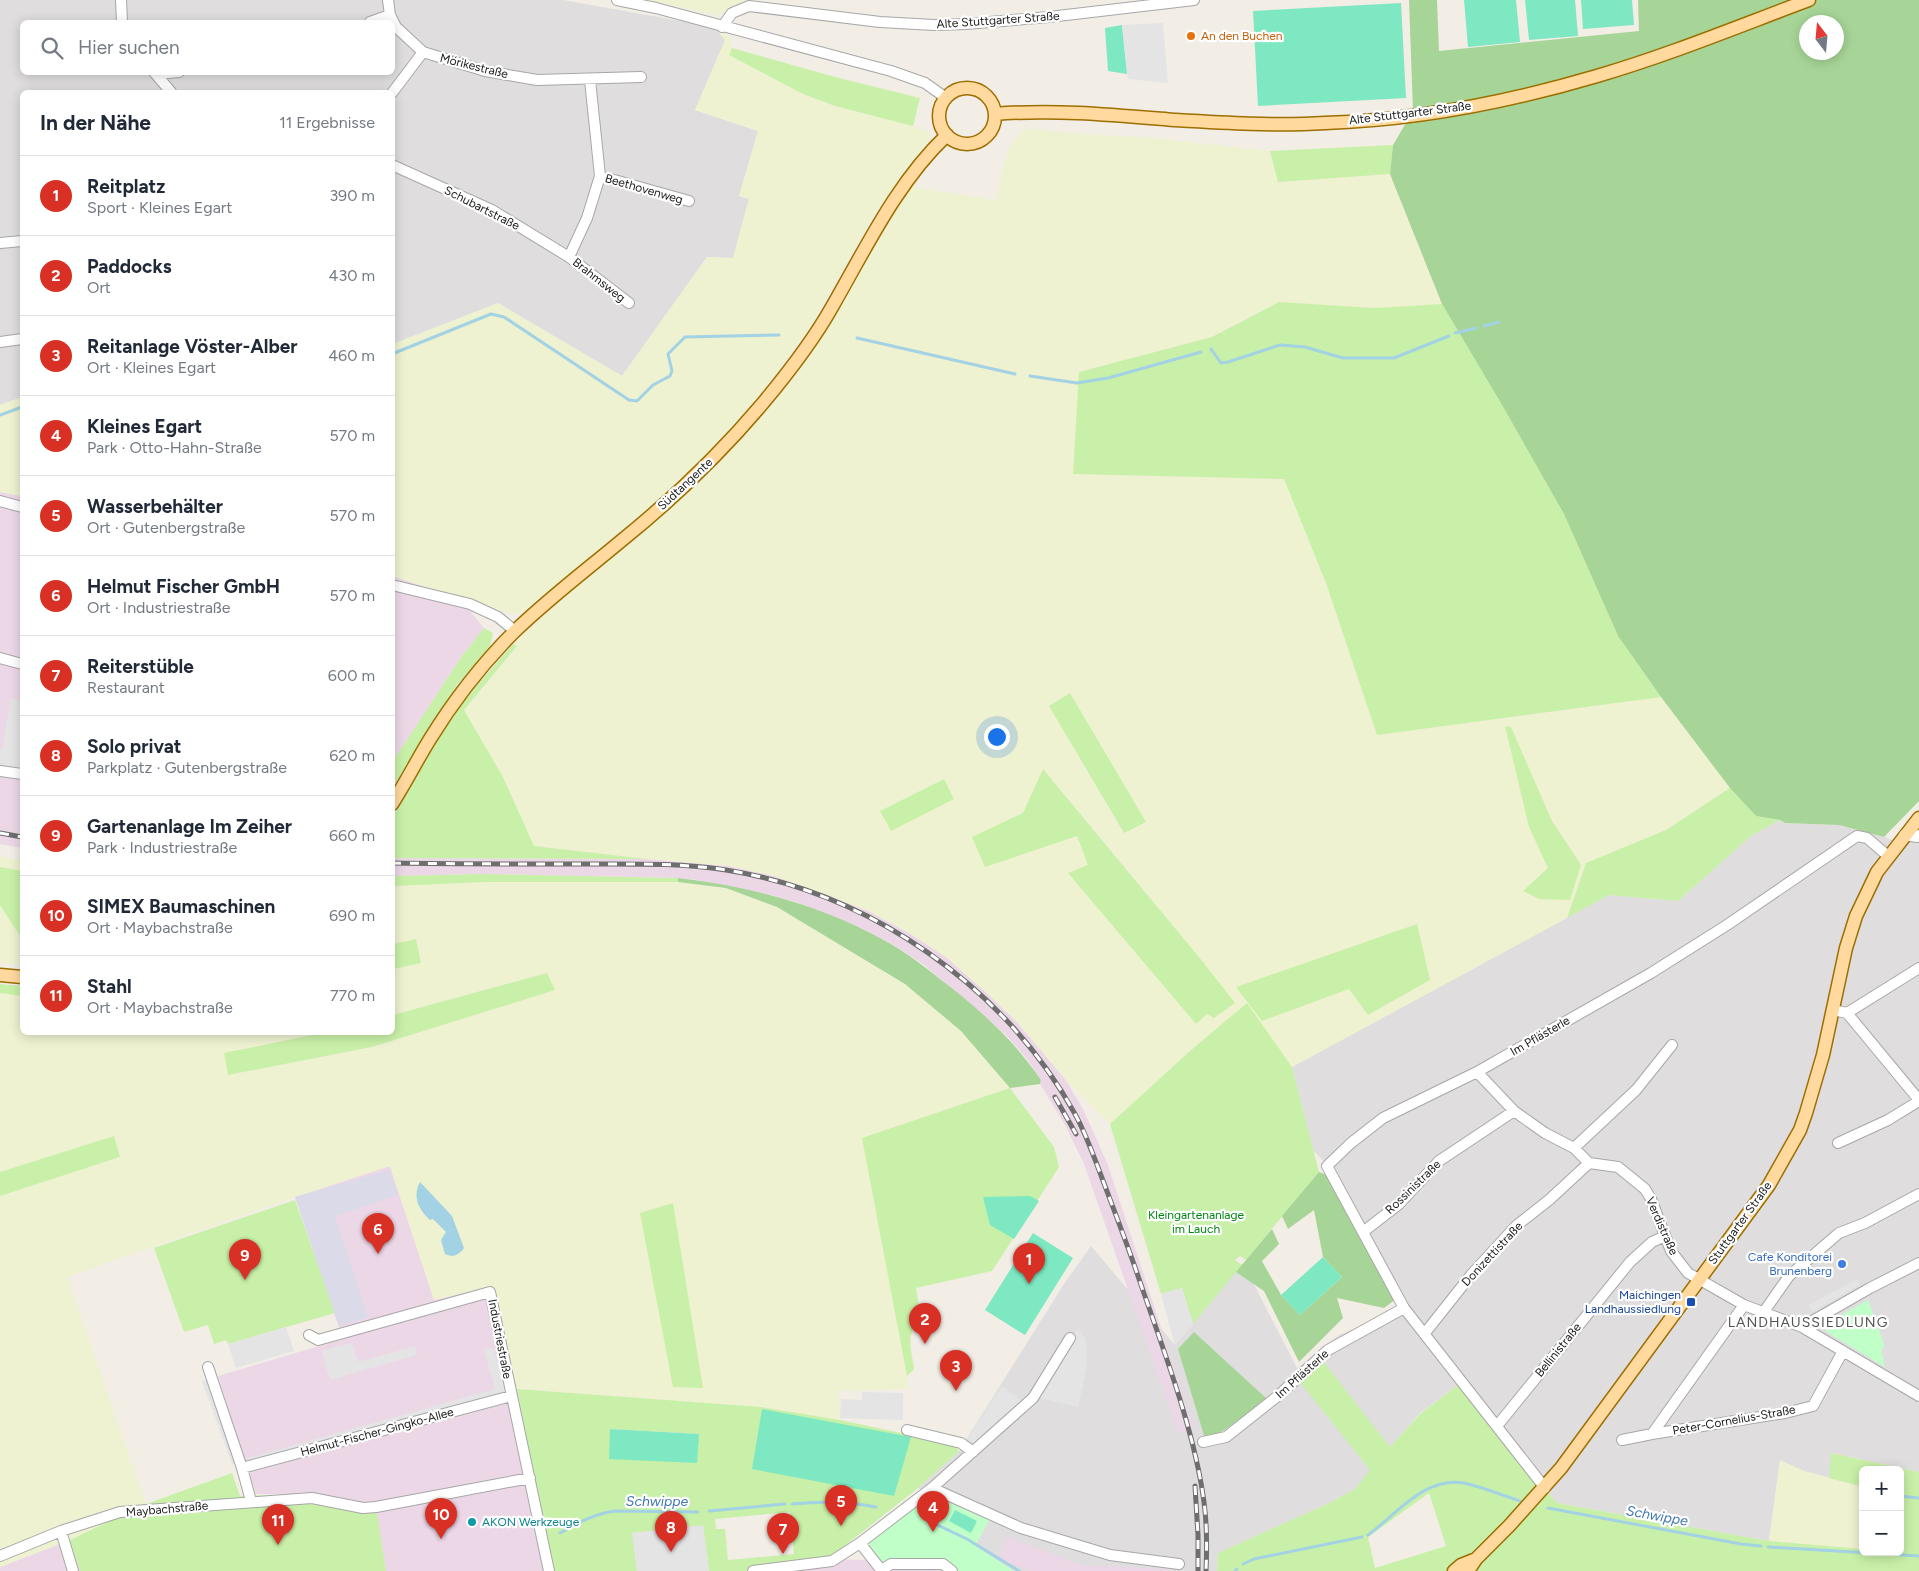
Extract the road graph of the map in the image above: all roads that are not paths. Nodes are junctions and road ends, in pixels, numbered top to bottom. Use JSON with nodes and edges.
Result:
{"nodes":[{"id":1,"x":121,"y":0,"type":"edge"},
{"id":2,"x":388,"y":0,"type":"edge"},
{"id":3,"x":617,"y":0,"type":"edge"},
{"id":4,"x":1194,"y":0,"type":"edge"},
{"id":5,"x":1809,"y":0,"type":"edge"},
{"id":6,"x":390,"y":15,"type":"junction"},
{"id":7,"x":122,"y":20,"type":"edge"},
{"id":8,"x":376,"y":20,"type":"edge"},
{"id":9,"x":392,"y":20,"type":"edge"},
{"id":10,"x":395,"y":25,"type":"edge"},
{"id":11,"x":722,"y":27,"type":"junction"},
{"id":12,"x":423,"y":52,"type":"junction"},
{"id":13,"x":157,"y":75,"type":"edge"},
{"id":14,"x":641,"y":77,"type":"dead end"},
{"id":15,"x":590,"y":80,"type":"junction"},
{"id":16,"x":169,"y":90,"type":"edge"},
{"id":17,"x":394,"y":90,"type":"edge"},
{"id":18,"x":946,"y":98,"type":"junction"},
{"id":19,"x":995,"y":114,"type":"junction"},
{"id":20,"x":947,"y":136,"type":"junction"},
{"id":21,"x":395,"y":166,"type":"edge"},
{"id":22,"x":600,"y":176,"type":"junction"},
{"id":23,"x":689,"y":202,"type":"dead end"},
{"id":24,"x":20,"y":241,"type":"edge"},
{"id":25,"x":0,"y":243,"type":"edge"},
{"id":26,"x":569,"y":256,"type":"junction"},
{"id":27,"x":629,"y":303,"type":"dead end"},
{"id":28,"x":20,"y":339,"type":"edge"},
{"id":29,"x":0,"y":342,"type":"edge"},
{"id":30,"x":0,"y":502,"type":"edge"},
{"id":31,"x":20,"y":507,"type":"edge"},
{"id":32,"x":395,"y":586,"type":"edge"},
{"id":33,"x":515,"y":631,"type":"junction"},
{"id":34,"x":0,"y":658,"type":"edge"},
{"id":35,"x":20,"y":663,"type":"edge"},
{"id":36,"x":0,"y":771,"type":"edge"},
{"id":37,"x":20,"y":774,"type":"edge"},
{"id":38,"x":395,"y":799,"type":"edge"},
{"id":39,"x":1919,"y":818,"type":"edge"},
{"id":40,"x":1904,"y":835,"type":"junction"},
{"id":41,"x":1919,"y":835,"type":"edge"},
{"id":42,"x":1888,"y":856,"type":"junction"},
{"id":43,"x":1919,"y":968,"type":"edge"},
{"id":44,"x":0,"y":975,"type":"edge"},
{"id":45,"x":20,"y":977,"type":"edge"},
{"id":46,"x":1833,"y":1010,"type":"junction"},
{"id":47,"x":1847,"y":1013,"type":"junction"},
{"id":48,"x":1672,"y":1045,"type":"dead end"},
{"id":49,"x":1476,"y":1072,"type":"junction"},
{"id":50,"x":1919,"y":1100,"type":"edge"},
{"id":51,"x":1514,"y":1111,"type":"junction"},
{"id":52,"x":1838,"y":1143,"type":"dead end"},
{"id":53,"x":1574,"y":1148,"type":"junction"},
{"id":54,"x":1589,"y":1163,"type":"junction"},
{"id":55,"x":1919,"y":1194,"type":"edge"},
{"id":56,"x":1363,"y":1232,"type":"junction"},
{"id":57,"x":1665,"y":1236,"type":"junction"},
{"id":58,"x":1919,"y":1264,"type":"edge"},
{"id":59,"x":1698,"y":1279,"type":"junction"},
{"id":60,"x":1744,"y":1305,"type":"junction"},
{"id":61,"x":1404,"y":1308,"type":"junction"},
{"id":62,"x":1763,"y":1313,"type":"junction"},
{"id":63,"x":1802,"y":1327,"type":"junction"},
{"id":64,"x":1424,"y":1333,"type":"junction"},
{"id":65,"x":309,"y":1335,"type":"dead end"},
{"id":66,"x":1070,"y":1338,"type":"dead end"},
{"id":67,"x":1843,"y":1350,"type":"junction"},
{"id":68,"x":208,"y":1367,"type":"dead end"},
{"id":69,"x":511,"y":1396,"type":"junction"},
{"id":70,"x":1919,"y":1396,"type":"edge"},
{"id":71,"x":1497,"y":1426,"type":"junction"},
{"id":72,"x":907,"y":1430,"type":"dead end"},
{"id":73,"x":1652,"y":1434,"type":"junction"},
{"id":74,"x":1622,"y":1440,"type":"dead end"},
{"id":75,"x":1203,"y":1442,"type":"dead end"},
{"id":76,"x":973,"y":1452,"type":"junction"},
{"id":77,"x":242,"y":1468,"type":"junction"},
{"id":78,"x":530,"y":1478,"type":"junction"},
{"id":79,"x":932,"y":1488,"type":"junction"},
{"id":80,"x":1545,"y":1488,"type":"junction"},
{"id":81,"x":251,"y":1501,"type":"junction"},
{"id":82,"x":61,"y":1531,"type":"junction"},
{"id":83,"x":860,"y":1543,"type":"junction"},
{"id":84,"x":0,"y":1556,"type":"edge"},
{"id":85,"x":1476,"y":1559,"type":"junction"},
{"id":86,"x":1179,"y":1564,"type":"dead end"},
{"id":87,"x":882,"y":1570,"type":"edge"},
{"id":88,"x":72,"y":1571,"type":"edge"},
{"id":89,"x":549,"y":1571,"type":"edge"},
{"id":90,"x":753,"y":1571,"type":"edge"},
{"id":91,"x":952,"y":1571,"type":"edge"},
{"id":92,"x":1454,"y":1571,"type":"edge"},
{"id":93,"x":1468,"y":1571,"type":"edge"}],
"edges":[{"from":1,"to":7,"type":"street"},
{"from":2,"to":6,"type":"street","name":"Mörikestraße"},
{"from":3,"to":11,"type":"street"},
{"from":4,"to":11,"type":"street","name":"Alte Stuttgarter Straße"},
{"from":5,"to":19,"type":"main road","name":"Alte Stuttgarter Straße"},
{"from":6,"to":8,"type":"street"},
{"from":6,"to":9,"type":"street","name":"Mörikestraße"},
{"from":10,"to":12,"type":"street","name":"Mörikestraße"},
{"from":11,"to":18,"type":"street"},
{"from":12,"to":15,"type":"street","name":"Mörikestraße"},
{"from":12,"to":17,"type":"street"},
{"from":13,"to":16,"type":"street"},
{"from":14,"to":15,"type":"street","name":"Mörikestraße"},
{"from":15,"to":22,"type":"street"},
{"from":18,"to":19,"type":"main road"},
{"from":18,"to":20,"type":"main road"},
{"from":19,"to":20,"type":"main road"},
{"from":20,"to":33,"type":"main road","name":"Südtangente"},
{"from":21,"to":26,"type":"street","name":"Schubartstraße"},
{"from":22,"to":23,"type":"street","name":"Beethovenweg"},
{"from":22,"to":26,"type":"street"},
{"from":24,"to":25,"type":"street"},
{"from":26,"to":27,"type":"street","name":"Brahmsweg"},
{"from":28,"to":29,"type":"street"},
{"from":30,"to":31,"type":"street"},
{"from":32,"to":33,"type":"street"},
{"from":33,"to":38,"type":"main road","name":"Südtangente"},
{"from":34,"to":35,"type":"street"},
{"from":36,"to":37,"type":"street"},
{"from":39,"to":40,"type":"main road","name":"Stuttgarter Straße"},
{"from":40,"to":41,"type":"street"},
{"from":40,"to":42,"type":"main road","name":"Stuttgarter Straße"},
{"from":42,"to":46,"type":"main road","name":"Stuttgarter Straße"},
{"from":42,"to":49,"type":"street","name":"Im Pflästerle"},
{"from":43,"to":47,"type":"street"},
{"from":44,"to":45,"type":"main road"},
{"from":46,"to":47,"type":"street"},
{"from":46,"to":59,"type":"main road","name":"Stuttgarter Straße"},
{"from":47,"to":50,"type":"street"},
{"from":48,"to":53,"type":"street"},
{"from":49,"to":51,"type":"street"},
{"from":49,"to":56,"type":"street","name":"Im Pflästerle"},
{"from":50,"to":52,"type":"street"},
{"from":51,"to":53,"type":"street"},
{"from":51,"to":56,"type":"street","name":"Rossinistraße"},
{"from":53,"to":54,"type":"street"},
{"from":54,"to":57,"type":"street","name":"Verdistraße"},
{"from":54,"to":64,"type":"street","name":"Donizettistraße"},
{"from":55,"to":62,"type":"street"},
{"from":56,"to":61,"type":"street","name":"Im Pflästerle"},
{"from":57,"to":59,"type":"street","name":"Verdistraße"},
{"from":57,"to":71,"type":"street","name":"Bellinistraße"},
{"from":58,"to":63,"type":"street"},
{"from":59,"to":60,"type":"street","name":"Verdistraße"},
{"from":59,"to":80,"type":"main road","name":"Stuttgarter Straße"},
{"from":60,"to":62,"type":"street","name":"Verdistraße"},
{"from":60,"to":73,"type":"street","name":"Peter-Cornelius-Straße"},
{"from":61,"to":64,"type":"street","name":"Im Pflästerle"},
{"from":61,"to":75,"type":"street","name":"Im Pflästerle"},
{"from":62,"to":63,"type":"street","name":"Verdistraße"},
{"from":63,"to":67,"type":"street","name":"Verdistraße"},
{"from":64,"to":71,"type":"street","name":"Im Pflästerle"},
{"from":65,"to":69,"type":"street","name":"Industriestraße"},
{"from":66,"to":76,"type":"street"},
{"from":67,"to":70,"type":"street","name":"Verdistraße"},
{"from":67,"to":73,"type":"street","name":"Peter-Cornelius-Straße"},
{"from":68,"to":77,"type":"street"},
{"from":69,"to":77,"type":"street","name":"Helmut-Fischer-Gingko-Allee"},
{"from":69,"to":78,"type":"street","name":"Industriestraße"},
{"from":71,"to":80,"type":"street","name":"Im Pflästerle"},
{"from":72,"to":76,"type":"street"},
{"from":73,"to":74,"type":"street","name":"Peter-Cornelius-Straße"},
{"from":76,"to":79,"type":"street"},
{"from":77,"to":81,"type":"street"},
{"from":78,"to":81,"type":"street","name":"Maybachstraße"},
{"from":78,"to":89,"type":"street","name":"Industriestraße"},
{"from":79,"to":83,"type":"street"},
{"from":79,"to":86,"type":"street"},
{"from":80,"to":85,"type":"main road","name":"Stuttgarter Straße"},
{"from":81,"to":82,"type":"street","name":"Maybachstraße"},
{"from":82,"to":84,"type":"street","name":"Maybachstraße"},
{"from":82,"to":88,"type":"street"},
{"from":83,"to":87,"type":"street"},
{"from":83,"to":90,"type":"street"},
{"from":85,"to":92,"type":"main road","name":"Stuttgarter Straße"},
{"from":85,"to":93,"type":"main road","name":"Stuttgarter Straße"},
{"from":87,"to":91,"type":"street"}]}
